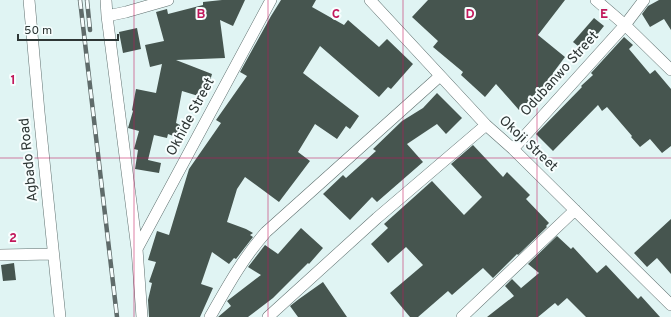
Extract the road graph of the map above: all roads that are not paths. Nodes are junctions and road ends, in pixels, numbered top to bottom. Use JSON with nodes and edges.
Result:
{"nodes":[{"id":1,"x":29,"y":0,"type":"edge"},
{"id":2,"x":106,"y":0,"type":"edge"},
{"id":3,"x":168,"y":0,"type":"edge"},
{"id":4,"x":271,"y":0,"type":"edge"},
{"id":5,"x":370,"y":0,"type":"edge"},
{"id":6,"x":596,"y":0,"type":"edge"},
{"id":7,"x":644,"y":0,"type":"edge"},
{"id":8,"x":107,"y":16,"type":"junction"},
{"id":9,"x":625,"y":25,"type":"junction"},
{"id":10,"x":671,"y":70,"type":"edge"},
{"id":11,"x":440,"y":76,"type":"junction"},
{"id":12,"x":486,"y":125,"type":"junction"},
{"id":13,"x":514,"y":149,"type":"junction"},
{"id":14,"x":575,"y":210,"type":"junction"},
{"id":15,"x":137,"y":249,"type":"junction"},
{"id":16,"x":53,"y":254,"type":"junction"},
{"id":17,"x":0,"y":256,"type":"edge"},
{"id":18,"x":671,"y":305,"type":"edge"},
{"id":19,"x":60,"y":317,"type":"edge"},
{"id":20,"x":142,"y":317,"type":"edge"},
{"id":21,"x":210,"y":317,"type":"edge"},
{"id":22,"x":268,"y":317,"type":"edge"},
{"id":23,"x":462,"y":317,"type":"edge"}],
"edges":[{"from":1,"to":16,"type":"street","name":"Agbado Road"},
{"from":2,"to":8,"type":"street"},
{"from":3,"to":8,"type":"street"},
{"from":4,"to":15,"type":"street","name":"Okhide Street"},
{"from":5,"to":11,"type":"street","name":"Okoji Street"},
{"from":6,"to":9,"type":"street"},
{"from":7,"to":9,"type":"street","name":"Odubanwo Street"},
{"from":8,"to":15,"type":"street"},
{"from":9,"to":10,"type":"street"},
{"from":9,"to":13,"type":"street","name":"Odubanwo Street"},
{"from":11,"to":12,"type":"street","name":"Okoji Street"},
{"from":11,"to":21,"type":"street"},
{"from":12,"to":13,"type":"street","name":"Okoji Street"},
{"from":12,"to":22,"type":"street"},
{"from":13,"to":14,"type":"street","name":"Okoji Street"},
{"from":14,"to":18,"type":"street","name":"Okoji Street"},
{"from":14,"to":23,"type":"street"},
{"from":15,"to":20,"type":"street"},
{"from":16,"to":17,"type":"street"},
{"from":16,"to":19,"type":"street","name":"Agbado Road"}]}
